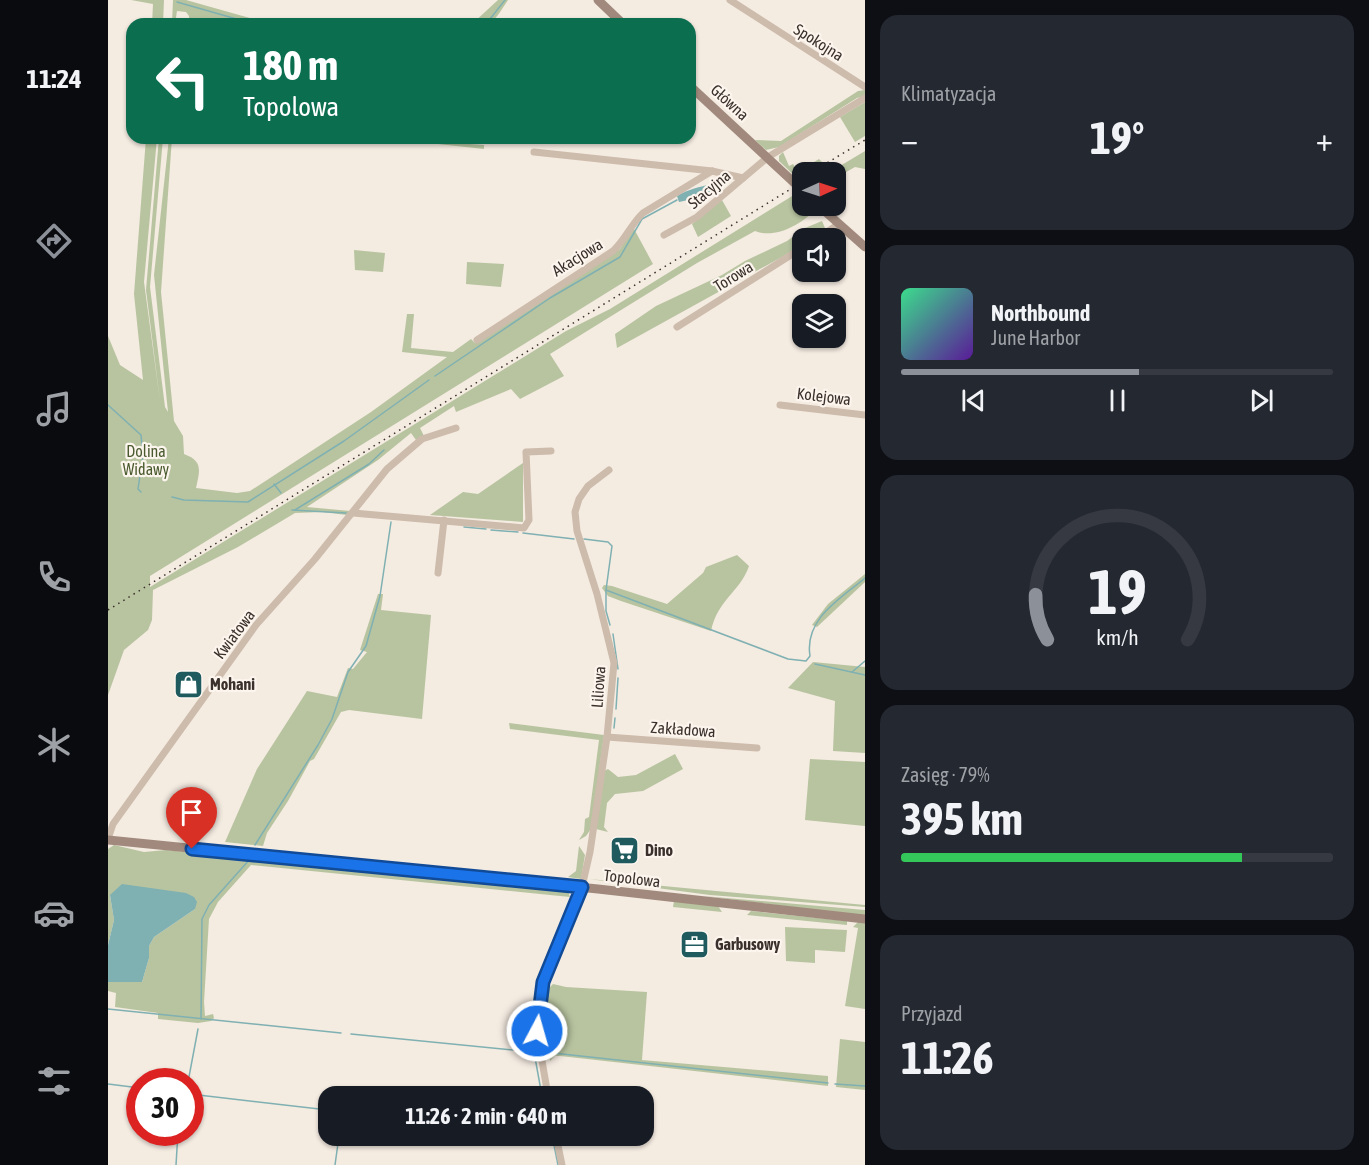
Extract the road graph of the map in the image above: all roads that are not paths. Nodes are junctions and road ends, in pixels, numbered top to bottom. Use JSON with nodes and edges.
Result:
{"nodes":[{"id":1,"x":598,"y":0,"type":"edge"},
{"id":2,"x":730,"y":0,"type":"edge"},
{"id":3,"x":617,"y":18,"type":"edge"},
{"id":4,"x":865,"y":87,"type":"edge"},
{"id":5,"x":696,"y":91,"type":"edge"},
{"id":6,"x":865,"y":98,"type":"edge"},
{"id":7,"x":534,"y":152,"type":"dead end"},
{"id":8,"x":768,"y":157,"type":"junction"},
{"id":9,"x":712,"y":171,"type":"junction"},
{"id":10,"x":743,"y":178,"type":"junction"},
{"id":11,"x":792,"y":180,"type":"edge"},
{"id":12,"x":830,"y":216,"type":"edge"},
{"id":13,"x":839,"y":224,"type":"junction"},
{"id":14,"x":833,"y":228,"type":"edge"},
{"id":15,"x":664,"y":235,"type":"dead end"},
{"id":16,"x":865,"y":247,"type":"edge"},
{"id":17,"x":792,"y":254,"type":"edge"},
{"id":18,"x":677,"y":327,"type":"dead end"},
{"id":19,"x":477,"y":340,"type":"dead end"},
{"id":20,"x":780,"y":405,"type":"dead end"},
{"id":21,"x":865,"y":415,"type":"edge"},
{"id":22,"x":456,"y":428,"type":"dead end"},
{"id":23,"x":551,"y":451,"type":"dead end"},
{"id":24,"x":609,"y":470,"type":"dead end"},
{"id":25,"x":353,"y":513,"type":"junction"},
{"id":26,"x":444,"y":520,"type":"junction"},
{"id":27,"x":438,"y":573,"type":"dead end"},
{"id":28,"x":607,"y":737,"type":"junction"},
{"id":29,"x":757,"y":748,"type":"dead end"},
{"id":30,"x":108,"y":839,"type":"edge"},
{"id":31,"x":582,"y":887,"type":"junction"},
{"id":32,"x":865,"y":919,"type":"edge"},
{"id":33,"x":547,"y":1086,"type":"edge"},
{"id":34,"x":558,"y":1146,"type":"edge"},
{"id":35,"x":562,"y":1165,"type":"edge"}],
"edges":[{"from":1,"to":3,"type":"main road"},
{"from":2,"to":4,"type":"street","name":"Spokojna"},
{"from":5,"to":8,"type":"main road","name":"Główna"},
{"from":6,"to":8,"type":"street","name":"Stacyjna"},
{"from":7,"to":9,"type":"street"},
{"from":8,"to":10,"type":"street","name":"Stacyjna"},
{"from":8,"to":11,"type":"main road","name":"Główna"},
{"from":9,"to":10,"type":"street"},
{"from":9,"to":19,"type":"street","name":"Akacjowa"},
{"from":10,"to":15,"type":"street","name":"Stacyjna"},
{"from":12,"to":13,"type":"main road"},
{"from":13,"to":14,"type":"street"},
{"from":13,"to":16,"type":"main road"},
{"from":17,"to":18,"type":"street","name":"Torowa"},
{"from":20,"to":21,"type":"street","name":"Kolejowa"},
{"from":22,"to":25,"type":"street","name":"Kwiatowa"},
{"from":23,"to":26,"type":"street"},
{"from":24,"to":28,"type":"street","name":"Liliowa"},
{"from":25,"to":26,"type":"street"},
{"from":25,"to":30,"type":"street","name":"Kwiatowa"},
{"from":26,"to":27,"type":"street"},
{"from":28,"to":29,"type":"street","name":"Zakładowa"},
{"from":28,"to":31,"type":"street","name":"Liliowa"},
{"from":30,"to":31,"type":"main road","name":"Topolowa"},
{"from":31,"to":32,"type":"main road","name":"Topolowa"},
{"from":31,"to":33,"type":"street","name":"Liliowa"},
{"from":34,"to":35,"type":"street"}]}
